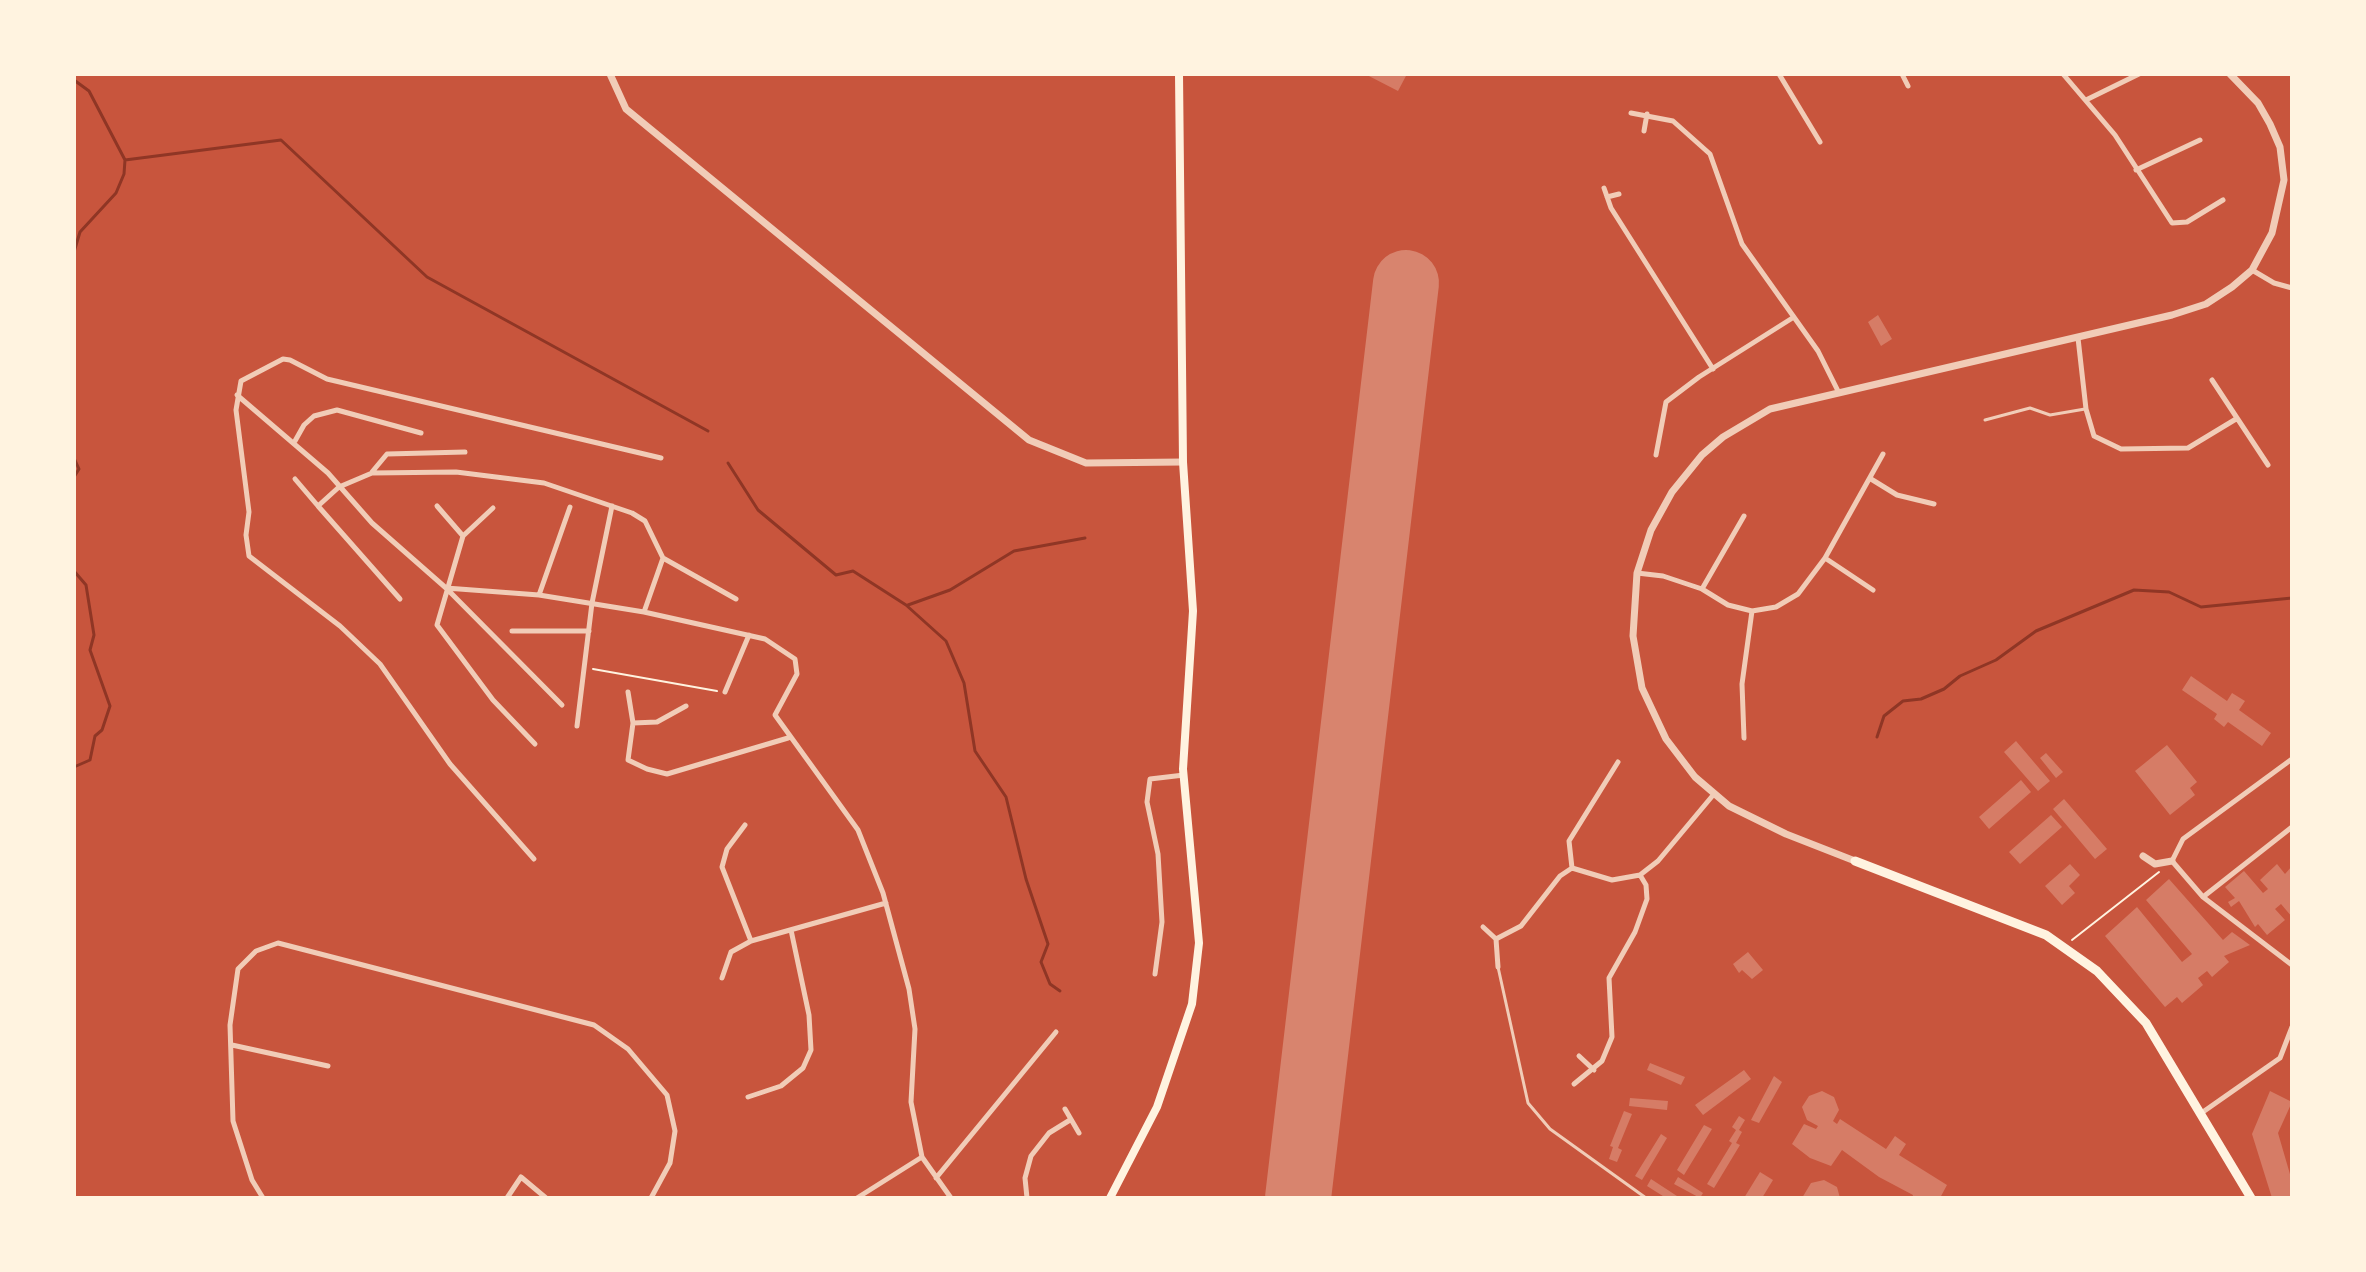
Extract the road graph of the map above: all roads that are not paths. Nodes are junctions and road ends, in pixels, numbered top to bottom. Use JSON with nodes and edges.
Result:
{"nodes":[{"id":1,"x":610,"y":74,"type":"edge"},
{"id":2,"x":1179,"y":74,"type":"edge"},
{"id":3,"x":1779,"y":74,"type":"edge"},
{"id":4,"x":1902,"y":74,"type":"edge"},
{"id":5,"x":2063,"y":74,"type":"edge"},
{"id":6,"x":2139,"y":74,"type":"edge"},
{"id":7,"x":2230,"y":74,"type":"edge"},
{"id":8,"x":1908,"y":86,"type":"dead end"},
{"id":9,"x":2088,"y":99,"type":"junction"},
{"id":10,"x":1631,"y":113,"type":"dead end"},
{"id":11,"x":1647,"y":114,"type":"junction"},
{"id":12,"x":1644,"y":131,"type":"dead end"},
{"id":13,"x":2200,"y":140,"type":"dead end"},
{"id":14,"x":1820,"y":142,"type":"dead end"},
{"id":15,"x":2136,"y":170,"type":"junction"},
{"id":16,"x":1604,"y":188,"type":"dead end"},
{"id":17,"x":1619,"y":194,"type":"dead end"},
{"id":18,"x":1607,"y":197,"type":"junction"},
{"id":19,"x":2223,"y":200,"type":"dead end"},
{"id":20,"x":2252,"y":270,"type":"junction"},
{"id":21,"x":2292,"y":288,"type":"edge"},
{"id":22,"x":1794,"y":317,"type":"junction"},
{"id":23,"x":2078,"y":337,"type":"junction"},
{"id":24,"x":1713,"y":369,"type":"junction"},
{"id":25,"x":2212,"y":380,"type":"dead end"},
{"id":26,"x":1838,"y":391,"type":"junction"},
{"id":27,"x":237,"y":395,"type":"junction"},
{"id":28,"x":2086,"y":409,"type":"junction"},
{"id":29,"x":2236,"y":419,"type":"junction"},
{"id":30,"x":1985,"y":420,"type":"dead end"},
{"id":31,"x":421,"y":433,"type":"dead end"},
{"id":32,"x":295,"y":441,"type":"junction"},
{"id":33,"x":465,"y":452,"type":"dead end"},
{"id":34,"x":1883,"y":454,"type":"dead end"},
{"id":35,"x":1656,"y":455,"type":"dead end"},
{"id":36,"x":661,"y":458,"type":"dead end"},
{"id":37,"x":1183,"y":462,"type":"junction"},
{"id":38,"x":2268,"y":465,"type":"dead end"},
{"id":39,"x":372,"y":473,"type":"junction"},
{"id":40,"x":295,"y":479,"type":"dead end"},
{"id":41,"x":1871,"y":479,"type":"junction"},
{"id":42,"x":339,"y":487,"type":"junction"},
{"id":43,"x":1934,"y":504,"type":"dead end"},
{"id":44,"x":318,"y":506,"type":"junction"},
{"id":45,"x":437,"y":506,"type":"dead end"},
{"id":46,"x":612,"y":506,"type":"junction"},
{"id":47,"x":570,"y":507,"type":"dead end"},
{"id":48,"x":493,"y":508,"type":"dead end"},
{"id":49,"x":1744,"y":516,"type":"dead end"},
{"id":50,"x":463,"y":536,"type":"junction"},
{"id":51,"x":663,"y":558,"type":"junction"},
{"id":52,"x":1825,"y":558,"type":"junction"},
{"id":53,"x":1637,"y":573,"type":"junction"},
{"id":54,"x":446,"y":588,"type":"junction"},
{"id":55,"x":1702,"y":589,"type":"junction"},
{"id":56,"x":1873,"y":590,"type":"dead end"},
{"id":57,"x":539,"y":595,"type":"junction"},
{"id":58,"x":400,"y":599,"type":"dead end"},
{"id":59,"x":736,"y":599,"type":"dead end"},
{"id":60,"x":592,"y":603,"type":"junction"},
{"id":61,"x":1752,"y":611,"type":"junction"},
{"id":62,"x":644,"y":612,"type":"junction"},
{"id":63,"x":512,"y":631,"type":"dead end"},
{"id":64,"x":589,"y":631,"type":"junction"},
{"id":65,"x":749,"y":635,"type":"junction"},
{"id":66,"x":628,"y":692,"type":"dead end"},
{"id":67,"x":725,"y":692,"type":"road end"},
{"id":68,"x":562,"y":705,"type":"dead end"},
{"id":69,"x":686,"y":706,"type":"dead end"},
{"id":70,"x":633,"y":723,"type":"junction"},
{"id":71,"x":577,"y":726,"type":"dead end"},
{"id":72,"x":788,"y":738,"type":"junction"},
{"id":73,"x":1744,"y":738,"type":"dead end"},
{"id":74,"x":535,"y":744,"type":"dead end"},
{"id":75,"x":2292,"y":759,"type":"edge"},
{"id":76,"x":1618,"y":762,"type":"dead end"},
{"id":77,"x":1184,"y":775,"type":"junction"},
{"id":78,"x":1607,"y":779,"type":"junction"},
{"id":79,"x":1616,"y":785,"type":"dead end"},
{"id":80,"x":1714,"y":794,"type":"junction"},
{"id":81,"x":745,"y":825,"type":"dead end"},
{"id":82,"x":2292,"y":827,"type":"edge"},
{"id":83,"x":2143,"y":856,"type":"dead end"},
{"id":84,"x":534,"y":859,"type":"dead end"},
{"id":85,"x":1855,"y":861,"type":"joint"},
{"id":86,"x":2172,"y":861,"type":"junction"},
{"id":87,"x":1572,"y":868,"type":"junction"},
{"id":88,"x":1640,"y":875,"type":"junction"},
{"id":89,"x":2203,"y":897,"type":"junction"},
{"id":90,"x":886,"y":903,"type":"junction"},
{"id":91,"x":1483,"y":927,"type":"dead end"},
{"id":92,"x":791,"y":930,"type":"junction"},
{"id":93,"x":1496,"y":939,"type":"junction"},
{"id":94,"x":751,"y":941,"type":"junction"},
{"id":95,"x":2292,"y":965,"type":"edge"},
{"id":96,"x":1498,"y":967,"type":"joint"},
{"id":97,"x":1155,"y":974,"type":"dead end"},
{"id":98,"x":722,"y":978,"type":"dead end"},
{"id":99,"x":2292,"y":1027,"type":"edge"},
{"id":100,"x":1056,"y":1032,"type":"dead end"},
{"id":101,"x":232,"y":1045,"type":"junction"},
{"id":102,"x":1579,"y":1056,"type":"dead end"},
{"id":103,"x":328,"y":1066,"type":"dead end"},
{"id":104,"x":1594,"y":1070,"type":"junction"},
{"id":105,"x":1574,"y":1084,"type":"dead end"},
{"id":106,"x":748,"y":1097,"type":"dead end"},
{"id":107,"x":1065,"y":1109,"type":"dead end"},
{"id":108,"x":2200,"y":1114,"type":"junction"},
{"id":109,"x":1070,"y":1120,"type":"junction"},
{"id":110,"x":1079,"y":1133,"type":"dead end"},
{"id":111,"x":922,"y":1157,"type":"junction"},
{"id":112,"x":936,"y":1178,"type":"junction"},
{"id":113,"x":263,"y":1198,"type":"edge"},
{"id":114,"x":507,"y":1198,"type":"edge"},
{"id":115,"x":546,"y":1198,"type":"edge"},
{"id":116,"x":651,"y":1198,"type":"edge"},
{"id":117,"x":857,"y":1198,"type":"edge"},
{"id":118,"x":951,"y":1198,"type":"edge"},
{"id":119,"x":1027,"y":1198,"type":"edge"},
{"id":120,"x":1110,"y":1198,"type":"edge"},
{"id":121,"x":1646,"y":1198,"type":"edge"},
{"id":122,"x":2251,"y":1198,"type":"edge"}],
"edges":[{"from":1,"to":37,"type":"street"},
{"from":2,"to":37,"type":"main road"},
{"from":3,"to":14,"type":"street"},
{"from":4,"to":8,"type":"street"},
{"from":5,"to":9,"type":"street"},
{"from":6,"to":9,"type":"street"},
{"from":7,"to":20,"type":"street"},
{"from":9,"to":15,"type":"street"},
{"from":10,"to":11,"type":"street"},
{"from":11,"to":12,"type":"street"},
{"from":11,"to":22,"type":"street"},
{"from":13,"to":15,"type":"street"},
{"from":15,"to":19,"type":"street"},
{"from":16,"to":18,"type":"street"},
{"from":17,"to":18,"type":"street"},
{"from":18,"to":24,"type":"street"},
{"from":20,"to":21,"type":"street"},
{"from":20,"to":23,"type":"street"},
{"from":22,"to":24,"type":"street"},
{"from":22,"to":26,"type":"street"},
{"from":23,"to":26,"type":"street"},
{"from":23,"to":28,"type":"street"},
{"from":24,"to":35,"type":"street"},
{"from":25,"to":29,"type":"street"},
{"from":26,"to":53,"type":"street"},
{"from":27,"to":32,"type":"street"},
{"from":27,"to":36,"type":"street"},
{"from":27,"to":84,"type":"street"},
{"from":28,"to":29,"type":"street"},
{"from":28,"to":30,"type":"lane"},
{"from":29,"to":38,"type":"street"},
{"from":31,"to":32,"type":"street"},
{"from":32,"to":42,"type":"street"},
{"from":33,"to":39,"type":"street"},
{"from":34,"to":41,"type":"street"},
{"from":37,"to":77,"type":"main road"},
{"from":39,"to":42,"type":"street"},
{"from":39,"to":46,"type":"street"},
{"from":40,"to":44,"type":"street"},
{"from":41,"to":43,"type":"street"},
{"from":41,"to":52,"type":"street"},
{"from":42,"to":44,"type":"street"},
{"from":42,"to":54,"type":"street"},
{"from":44,"to":58,"type":"street"},
{"from":45,"to":50,"type":"street"},
{"from":46,"to":51,"type":"street"},
{"from":46,"to":60,"type":"street"},
{"from":47,"to":57,"type":"street"},
{"from":48,"to":50,"type":"street"},
{"from":49,"to":55,"type":"street"},
{"from":50,"to":54,"type":"street"},
{"from":51,"to":59,"type":"street"},
{"from":51,"to":62,"type":"street"},
{"from":52,"to":56,"type":"street"},
{"from":52,"to":61,"type":"street"},
{"from":53,"to":55,"type":"street"},
{"from":53,"to":80,"type":"street"},
{"from":54,"to":57,"type":"street"},
{"from":54,"to":68,"type":"street"},
{"from":54,"to":74,"type":"street"},
{"from":55,"to":61,"type":"street"},
{"from":57,"to":60,"type":"street"},
{"from":60,"to":62,"type":"street"},
{"from":60,"to":64,"type":"street"},
{"from":61,"to":73,"type":"street"},
{"from":62,"to":65,"type":"street"},
{"from":63,"to":64,"type":"street"},
{"from":64,"to":71,"type":"street"},
{"from":65,"to":67,"type":"street"},
{"from":65,"to":72,"type":"street"},
{"from":66,"to":70,"type":"street"},
{"from":69,"to":70,"type":"street"},
{"from":70,"to":72,"type":"street"},
{"from":72,"to":90,"type":"street"},
{"from":75,"to":86,"type":"street"},
{"from":76,"to":78,"type":"street"},
{"from":77,"to":97,"type":"street"},
{"from":77,"to":120,"type":"main road"},
{"from":78,"to":79,"type":"street"},
{"from":78,"to":87,"type":"street"},
{"from":80,"to":85,"type":"street"},
{"from":80,"to":88,"type":"street"},
{"from":81,"to":94,"type":"street"},
{"from":82,"to":89,"type":"street"},
{"from":83,"to":86,"type":"street"},
{"from":85,"to":108,"type":"main road"},
{"from":86,"to":89,"type":"street"},
{"from":87,"to":88,"type":"street"},
{"from":87,"to":93,"type":"street"},
{"from":88,"to":104,"type":"street"},
{"from":89,"to":95,"type":"street"},
{"from":90,"to":92,"type":"street"},
{"from":90,"to":111,"type":"street"},
{"from":91,"to":93,"type":"street"},
{"from":92,"to":94,"type":"street"},
{"from":92,"to":106,"type":"street"},
{"from":93,"to":96,"type":"street"},
{"from":94,"to":98,"type":"street"},
{"from":96,"to":121,"type":"lane"},
{"from":99,"to":108,"type":"street"},
{"from":100,"to":112,"type":"street"},
{"from":101,"to":103,"type":"street"},
{"from":101,"to":113,"type":"street"},
{"from":101,"to":116,"type":"street"},
{"from":102,"to":104,"type":"street"},
{"from":104,"to":105,"type":"street"},
{"from":107,"to":109,"type":"street"},
{"from":108,"to":122,"type":"main road"},
{"from":109,"to":110,"type":"street"},
{"from":109,"to":119,"type":"street"},
{"from":111,"to":112,"type":"street"},
{"from":111,"to":117,"type":"street"},
{"from":112,"to":118,"type":"street"},
{"from":114,"to":115,"type":"street"}]}
